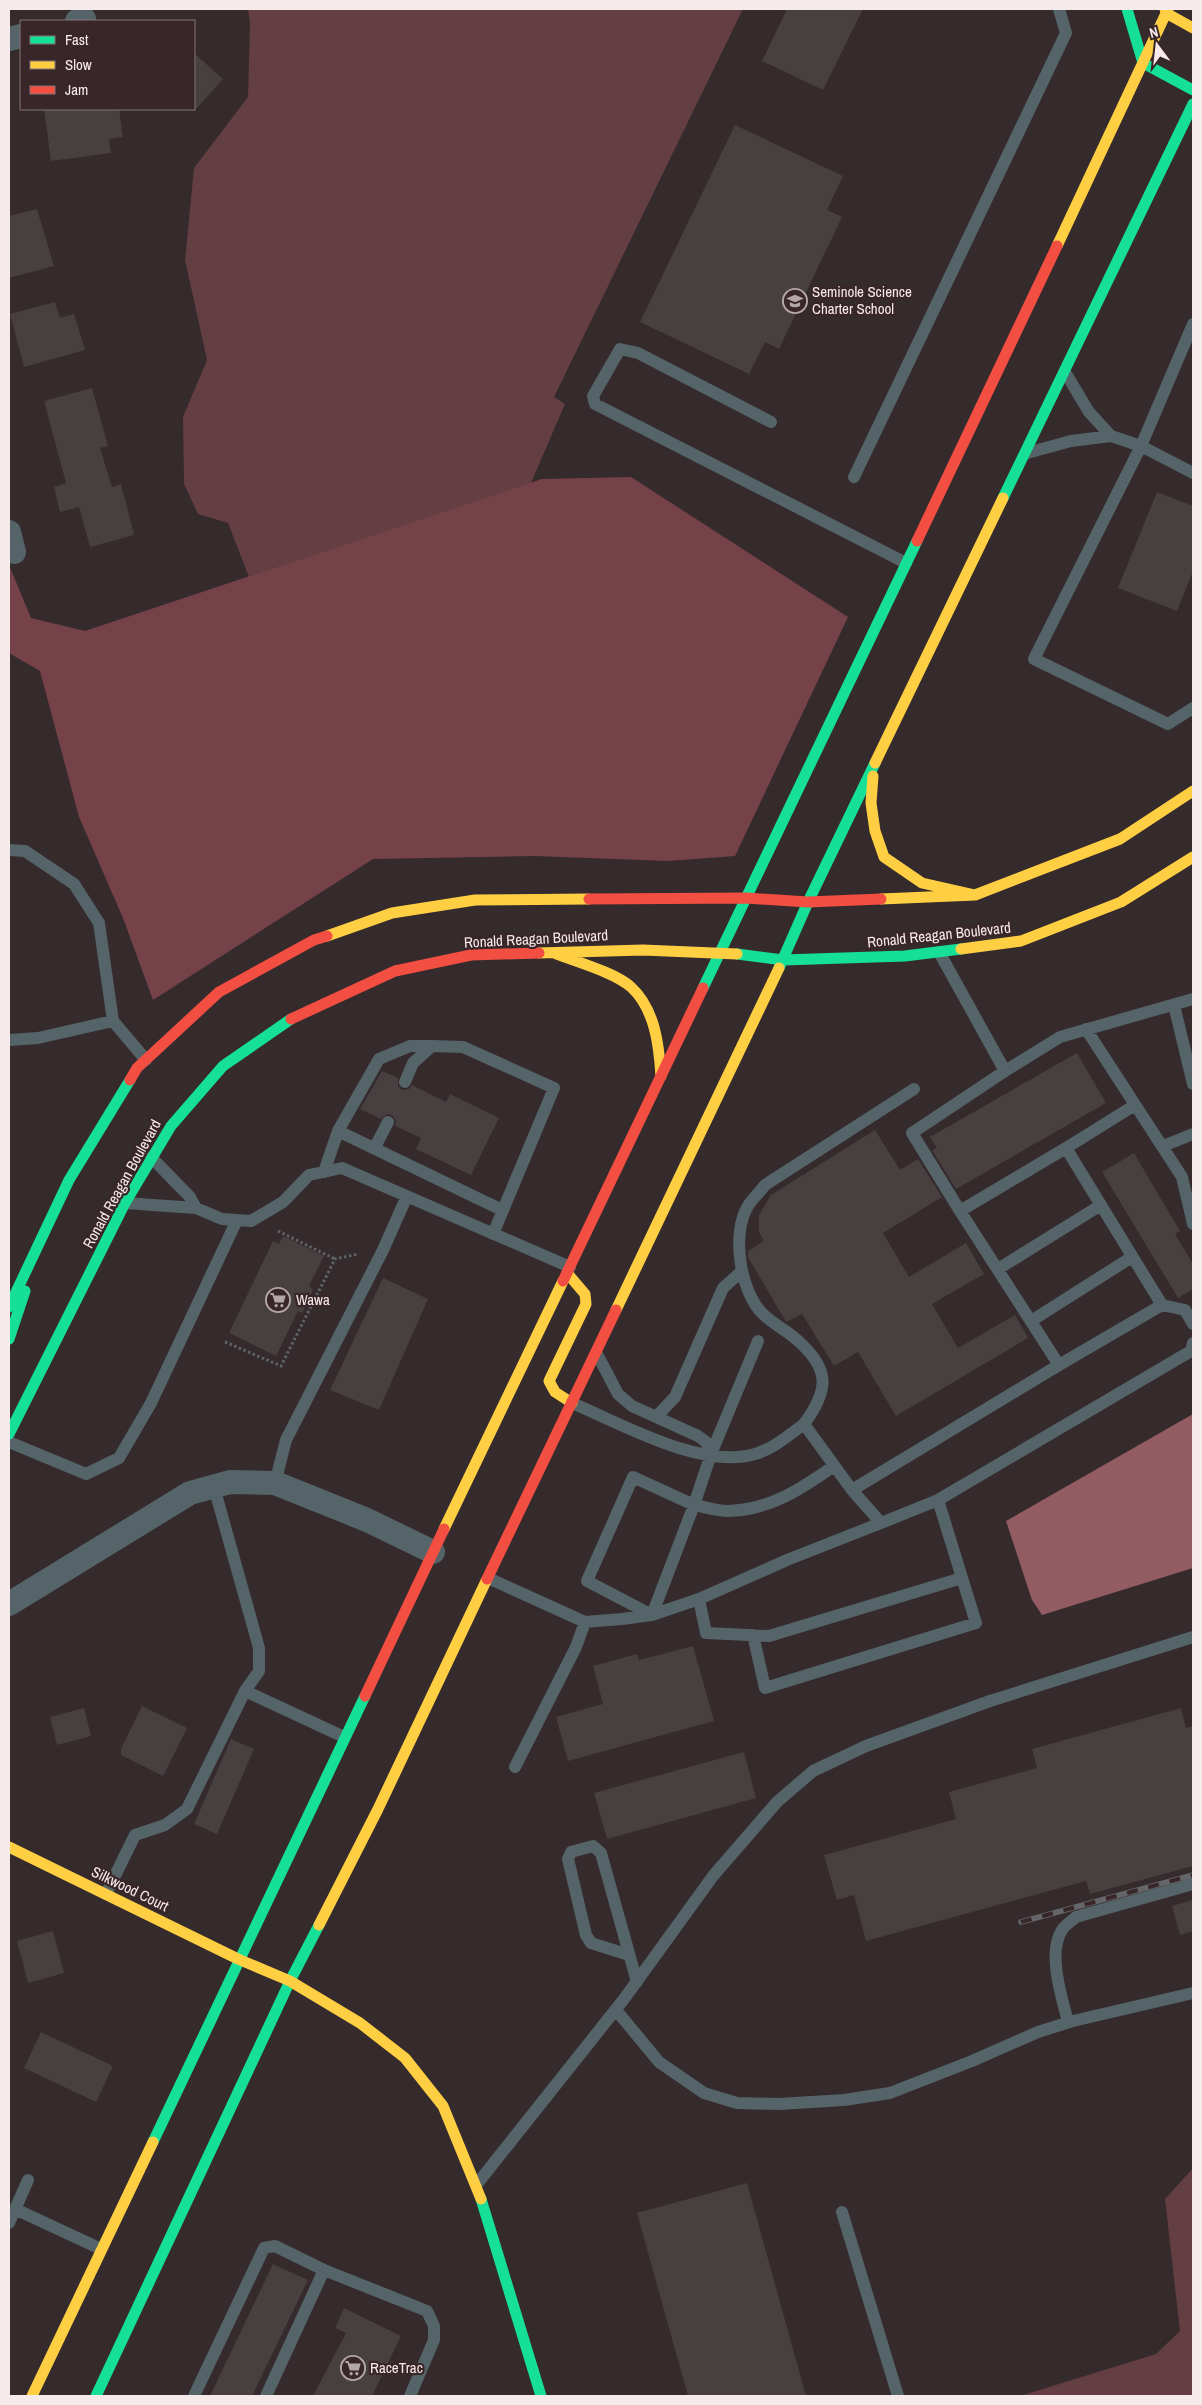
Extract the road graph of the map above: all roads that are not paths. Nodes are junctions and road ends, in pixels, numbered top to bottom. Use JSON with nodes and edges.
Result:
{"nodes":[{"id":1,"x":1059,"y":9,"type":"edge"},
{"id":2,"x":1127,"y":9,"type":"edge"},
{"id":3,"x":1167,"y":10,"type":"edge"},
{"id":4,"x":1193,"y":28,"type":"edge"},
{"id":5,"x":1143,"y":63,"type":"junction"},
{"id":6,"x":1193,"y":90,"type":"edge"},
{"id":7,"x":1193,"y":104,"type":"edge"},
{"id":8,"x":1193,"y":324,"type":"edge"},
{"id":9,"x":1065,"y":372,"type":"junction"},
{"id":10,"x":770,"y":422,"type":"dead end"},
{"id":11,"x":1111,"y":436,"type":"junction"},
{"id":12,"x":1141,"y":446,"type":"junction"},
{"id":13,"x":1025,"y":454,"type":"junction"},
{"id":14,"x":1193,"y":474,"type":"edge"},
{"id":15,"x":854,"y":476,"type":"dead end"},
{"id":16,"x":906,"y":563,"type":"junction"},
{"id":17,"x":1193,"y":708,"type":"edge"},
{"id":18,"x":873,"y":770,"type":"junction"},
{"id":19,"x":1193,"y":791,"type":"edge"},
{"id":20,"x":9,"y":850,"type":"edge"},
{"id":21,"x":1193,"y":857,"type":"edge"},
{"id":22,"x":975,"y":895,"type":"junction"},
{"id":23,"x":746,"y":898,"type":"junction"},
{"id":24,"x":808,"y":902,"type":"junction"},
{"id":25,"x":720,"y":952,"type":"junction"},
{"id":26,"x":939,"y":952,"type":"junction"},
{"id":27,"x":554,"y":953,"type":"junction"},
{"id":28,"x":783,"y":960,"type":"junction"},
{"id":29,"x":1193,"y":999,"type":"edge"},
{"id":30,"x":1174,"y":1005,"type":"junction"},
{"id":31,"x":112,"y":1021,"type":"junction"},
{"id":32,"x":1086,"y":1029,"type":"junction"},
{"id":33,"x":9,"y":1040,"type":"edge"},
{"id":34,"x":432,"y":1046,"type":"junction"},
{"id":35,"x":146,"y":1060,"type":"junction"},
{"id":36,"x":1005,"y":1071,"type":"junction"},
{"id":37,"x":661,"y":1078,"type":"junction"},
{"id":38,"x":405,"y":1082,"type":"dead end"},
{"id":39,"x":1193,"y":1084,"type":"edge"},
{"id":40,"x":914,"y":1089,"type":"dead end"},
{"id":41,"x":1135,"y":1105,"type":"junction"},
{"id":42,"x":388,"y":1122,"type":"dead end"},
{"id":43,"x":338,"y":1131,"type":"junction"},
{"id":44,"x":1193,"y":1134,"type":"edge"},
{"id":45,"x":1163,"y":1146,"type":"junction"},
{"id":46,"x":375,"y":1147,"type":"junction"},
{"id":47,"x":1066,"y":1148,"type":"junction"},
{"id":48,"x":151,"y":1158,"type":"junction"},
{"id":49,"x":324,"y":1172,"type":"junction"},
{"id":50,"x":407,"y":1196,"type":"junction"},
{"id":51,"x":124,"y":1203,"type":"junction"},
{"id":52,"x":1101,"y":1206,"type":"junction"},
{"id":53,"x":196,"y":1208,"type":"junction"},
{"id":54,"x":502,"y":1210,"type":"junction"},
{"id":55,"x":960,"y":1212,"type":"junction"},
{"id":56,"x":237,"y":1220,"type":"junction"},
{"id":57,"x":1193,"y":1224,"type":"edge"},
{"id":58,"x":492,"y":1234,"type":"junction"},
{"id":59,"x":1132,"y":1257,"type":"junction"},
{"id":60,"x":32,"y":1258,"type":"junction"},
{"id":61,"x":998,"y":1269,"type":"junction"},
{"id":62,"x":569,"y":1270,"type":"junction"},
{"id":63,"x":742,"y":1271,"type":"junction"},
{"id":64,"x":1162,"y":1305,"type":"junction"},
{"id":65,"x":9,"y":1307,"type":"edge"},
{"id":66,"x":1031,"y":1321,"type":"junction"},
{"id":67,"x":1193,"y":1324,"type":"edge"},
{"id":68,"x":9,"y":1339,"type":"edge"},
{"id":69,"x":758,"y":1341,"type":"dead end"},
{"id":70,"x":1193,"y":1343,"type":"edge"},
{"id":71,"x":596,"y":1352,"type":"junction"},
{"id":72,"x":1059,"y":1365,"type":"junction"},
{"id":73,"x":572,"y":1403,"type":"junction"},
{"id":74,"x":656,"y":1417,"type":"junction"},
{"id":75,"x":804,"y":1424,"type":"junction"},
{"id":76,"x":9,"y":1434,"type":"edge"},
{"id":77,"x":9,"y":1442,"type":"edge"},
{"id":78,"x":711,"y":1454,"type":"junction"},
{"id":79,"x":834,"y":1466,"type":"junction"},
{"id":80,"x":275,"y":1483,"type":"junction"},
{"id":81,"x":214,"y":1486,"type":"junction"},
{"id":82,"x":852,"y":1490,"type":"junction"},
{"id":83,"x":938,"y":1500,"type":"junction"},
{"id":84,"x":694,"y":1504,"type":"junction"},
{"id":85,"x":881,"y":1523,"type":"junction"},
{"id":86,"x":433,"y":1552,"type":"junction"},
{"id":87,"x":488,"y":1578,"type":"junction"},
{"id":88,"x":962,"y":1578,"type":"junction"},
{"id":89,"x":699,"y":1599,"type":"junction"},
{"id":90,"x":9,"y":1604,"type":"edge"},
{"id":91,"x":652,"y":1615,"type":"junction"},
{"id":92,"x":585,"y":1622,"type":"junction"},
{"id":93,"x":753,"y":1635,"type":"junction"},
{"id":94,"x":1193,"y":1636,"type":"edge"},
{"id":95,"x":245,"y":1691,"type":"junction"},
{"id":96,"x":344,"y":1737,"type":"junction"},
{"id":97,"x":515,"y":1767,"type":"dead end"},
{"id":98,"x":9,"y":1848,"type":"edge"},
{"id":99,"x":1193,"y":1884,"type":"edge"},
{"id":100,"x":106,"y":1894,"type":"junction"},
{"id":101,"x":629,"y":1955,"type":"junction"},
{"id":102,"x":238,"y":1959,"type":"junction"},
{"id":103,"x":290,"y":1981,"type":"junction"},
{"id":104,"x":637,"y":1982,"type":"junction"},
{"id":105,"x":1193,"y":1993,"type":"edge"},
{"id":106,"x":616,"y":2010,"type":"junction"},
{"id":107,"x":1068,"y":2022,"type":"junction"},
{"id":108,"x":28,"y":2180,"type":"dead end"},
{"id":109,"x":477,"y":2184,"type":"junction"},
{"id":110,"x":15,"y":2209,"type":"junction"},
{"id":111,"x":842,"y":2212,"type":"dead end"},
{"id":112,"x":9,"y":2223,"type":"edge"},
{"id":113,"x":101,"y":2250,"type":"junction"},
{"id":114,"x":324,"y":2270,"type":"junction"},
{"id":115,"x":32,"y":2396,"type":"edge"},
{"id":116,"x":96,"y":2396,"type":"edge"},
{"id":117,"x":194,"y":2396,"type":"edge"},
{"id":118,"x":266,"y":2396,"type":"edge"},
{"id":119,"x":410,"y":2396,"type":"edge"},
{"id":120,"x":541,"y":2396,"type":"edge"},
{"id":121,"x":898,"y":2396,"type":"edge"}],
"edges":[{"from":1,"to":15,"type":"lane"},
{"from":2,"to":5,"type":"main road"},
{"from":3,"to":4,"type":"main road"},
{"from":3,"to":5,"type":"main road"},
{"from":5,"to":6,"type":"main road"},
{"from":5,"to":16,"type":"main road"},
{"from":7,"to":9,"type":"main road"},
{"from":8,"to":12,"type":"lane"},
{"from":9,"to":11,"type":"lane"},
{"from":9,"to":13,"type":"main road"},
{"from":10,"to":16,"type":"lane"},
{"from":11,"to":12,"type":"lane"},
{"from":11,"to":13,"type":"lane"},
{"from":12,"to":14,"type":"lane"},
{"from":12,"to":17,"type":"lane"},
{"from":13,"to":18,"type":"main road"},
{"from":16,"to":23,"type":"main road"},
{"from":18,"to":22,"type":"main road"},
{"from":18,"to":24,"type":"main road"},
{"from":19,"to":22,"type":"main road"},
{"from":20,"to":31,"type":"lane"},
{"from":21,"to":26,"type":"main road","name":"Ronald Reagan Boulevard"},
{"from":22,"to":24,"type":"main road"},
{"from":23,"to":24,"type":"main road"},
{"from":23,"to":25,"type":"main road"},
{"from":23,"to":35,"type":"main road"},
{"from":24,"to":28,"type":"main road"},
{"from":25,"to":27,"type":"main road","name":"Ronald Reagan Boulevard"},
{"from":25,"to":28,"type":"main road","name":"Ronald Reagan Boulevard"},
{"from":25,"to":37,"type":"main road"},
{"from":26,"to":28,"type":"main road","name":"Ronald Reagan Boulevard"},
{"from":26,"to":36,"type":"lane"},
{"from":27,"to":37,"type":"main road"},
{"from":27,"to":48,"type":"main road","name":"Ronald Reagan Boulevard"},
{"from":28,"to":71,"type":"main road"},
{"from":29,"to":30,"type":"lane"},
{"from":30,"to":32,"type":"lane"},
{"from":30,"to":39,"type":"lane"},
{"from":31,"to":33,"type":"lane"},
{"from":31,"to":35,"type":"lane"},
{"from":32,"to":36,"type":"lane"},
{"from":32,"to":41,"type":"lane"},
{"from":34,"to":38,"type":"lane"},
{"from":34,"to":43,"type":"lane"},
{"from":34,"to":54,"type":"lane"},
{"from":35,"to":60,"type":"main road"},
{"from":36,"to":55,"type":"lane"},
{"from":37,"to":62,"type":"main road"},
{"from":40,"to":63,"type":"lane"},
{"from":41,"to":45,"type":"lane"},
{"from":41,"to":47,"type":"lane"},
{"from":42,"to":46,"type":"lane"},
{"from":43,"to":46,"type":"lane"},
{"from":43,"to":49,"type":"lane"},
{"from":44,"to":45,"type":"lane"},
{"from":45,"to":57,"type":"lane"},
{"from":46,"to":54,"type":"lane"},
{"from":47,"to":52,"type":"lane"},
{"from":47,"to":55,"type":"lane"},
{"from":48,"to":51,"type":"main road","name":"Ronald Reagan Boulevard"},
{"from":48,"to":53,"type":"lane"},
{"from":49,"to":50,"type":"lane"},
{"from":49,"to":56,"type":"lane"},
{"from":50,"to":58,"type":"lane"},
{"from":50,"to":80,"type":"lane"},
{"from":51,"to":53,"type":"lane"},
{"from":51,"to":76,"type":"main road","name":"Ronald Reagan Boulevard"},
{"from":52,"to":59,"type":"lane"},
{"from":52,"to":61,"type":"lane"},
{"from":53,"to":56,"type":"lane"},
{"from":54,"to":58,"type":"lane"},
{"from":55,"to":61,"type":"lane"},
{"from":56,"to":77,"type":"lane"},
{"from":58,"to":62,"type":"lane"},
{"from":59,"to":64,"type":"lane"},
{"from":59,"to":66,"type":"lane"},
{"from":60,"to":65,"type":"main road"},
{"from":60,"to":68,"type":"main road"},
{"from":61,"to":66,"type":"lane"},
{"from":62,"to":73,"type":"main road"},
{"from":62,"to":86,"type":"main road"},
{"from":63,"to":74,"type":"lane"},
{"from":63,"to":75,"type":"lane"},
{"from":64,"to":67,"type":"lane"},
{"from":64,"to":72,"type":"lane"},
{"from":66,"to":72,"type":"lane"},
{"from":69,"to":78,"type":"lane"},
{"from":70,"to":83,"type":"lane"},
{"from":71,"to":73,"type":"main road"},
{"from":71,"to":74,"type":"lane"},
{"from":72,"to":82,"type":"lane"},
{"from":73,"to":78,"type":"lane"},
{"from":73,"to":87,"type":"main road"},
{"from":74,"to":78,"type":"lane"},
{"from":75,"to":78,"type":"lane"},
{"from":75,"to":79,"type":"lane"},
{"from":78,"to":84,"type":"lane"},
{"from":79,"to":82,"type":"lane"},
{"from":79,"to":84,"type":"lane"},
{"from":80,"to":81,"type":"street"},
{"from":80,"to":86,"type":"street"},
{"from":81,"to":90,"type":"street"},
{"from":81,"to":95,"type":"lane"},
{"from":82,"to":85,"type":"lane"},
{"from":83,"to":85,"type":"lane"},
{"from":83,"to":88,"type":"lane"},
{"from":84,"to":91,"type":"lane"},
{"from":84,"to":91,"type":"lane"},
{"from":85,"to":89,"type":"lane"},
{"from":86,"to":96,"type":"main road"},
{"from":87,"to":92,"type":"lane"},
{"from":87,"to":103,"type":"main road"},
{"from":88,"to":93,"type":"lane"},
{"from":88,"to":93,"type":"lane"},
{"from":89,"to":91,"type":"lane"},
{"from":89,"to":93,"type":"lane"},
{"from":91,"to":92,"type":"lane"},
{"from":92,"to":97,"type":"lane"},
{"from":94,"to":104,"type":"lane"},
{"from":95,"to":96,"type":"lane"},
{"from":95,"to":100,"type":"lane"},
{"from":96,"to":102,"type":"main road"},
{"from":98,"to":100,"type":"main road","name":"Silkwood Court"},
{"from":99,"to":107,"type":"lane"},
{"from":100,"to":102,"type":"main road","name":"Silkwood Court"},
{"from":101,"to":101,"type":"lane"},
{"from":101,"to":104,"type":"lane"},
{"from":102,"to":103,"type":"main road","name":"Silkwood Court"},
{"from":102,"to":113,"type":"main road"},
{"from":103,"to":109,"type":"main road","name":"Silkwood Court"},
{"from":103,"to":116,"type":"main road"},
{"from":104,"to":106,"type":"lane"},
{"from":105,"to":107,"type":"lane"},
{"from":106,"to":107,"type":"lane"},
{"from":106,"to":109,"type":"lane"},
{"from":108,"to":110,"type":"lane"},
{"from":109,"to":120,"type":"main road","name":"Silkwood Court"},
{"from":110,"to":112,"type":"lane"},
{"from":110,"to":113,"type":"lane"},
{"from":111,"to":121,"type":"lane"},
{"from":113,"to":115,"type":"main road"},
{"from":114,"to":117,"type":"lane"},
{"from":114,"to":118,"type":"lane"},
{"from":114,"to":119,"type":"lane"}]}
